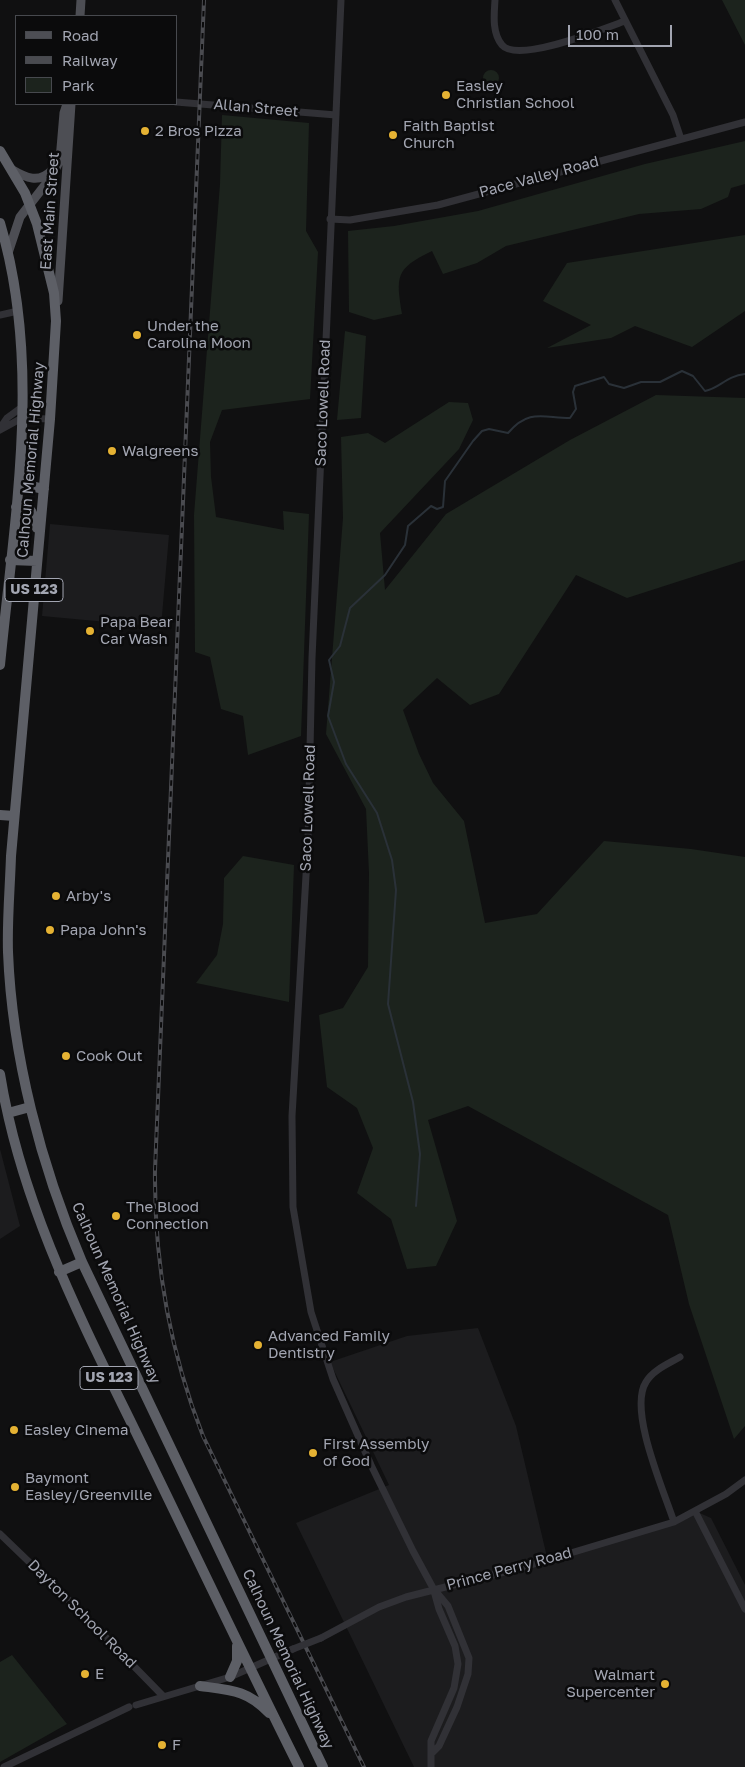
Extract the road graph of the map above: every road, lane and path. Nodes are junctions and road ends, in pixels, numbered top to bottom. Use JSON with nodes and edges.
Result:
{"nodes":[{"id":1,"x":81,"y":0,"type":"edge"},
{"id":2,"x":341,"y":0,"type":"edge"},
{"id":3,"x":495,"y":0,"type":"edge"},
{"id":4,"x":615,"y":0,"type":"edge"},
{"id":5,"x":80,"y":15,"type":"edge"},
{"id":6,"x":625,"y":21,"type":"junction"},
{"id":7,"x":178,"y":102,"type":"edge"},
{"id":8,"x":68,"y":105,"type":"edge"},
{"id":9,"x":69,"y":105,"type":"edge"},
{"id":10,"x":336,"y":115,"type":"junction"},
{"id":11,"x":745,"y":122,"type":"edge"},
{"id":12,"x":681,"y":139,"type":"junction"},
{"id":13,"x":0,"y":151,"type":"edge"},
{"id":14,"x":58,"y":164,"type":"junction"},
{"id":15,"x":11,"y":169,"type":"junction"},
{"id":16,"x":30,"y":204,"type":"junction"},
{"id":17,"x":330,"y":219,"type":"junction"},
{"id":18,"x":0,"y":223,"type":"edge"},
{"id":19,"x":8,"y":253,"type":"junction"},
{"id":20,"x":18,"y":311,"type":"junction"},
{"id":21,"x":0,"y":315,"type":"edge"},
{"id":22,"x":56,"y":321,"type":"junction"},
{"id":23,"x":22,"y":412,"type":"junction"},
{"id":24,"x":50,"y":419,"type":"junction"},
{"id":25,"x":0,"y":428,"type":"edge"},
{"id":26,"x":20,"y":465,"type":"junction"},
{"id":27,"x":44,"y":489,"type":"junction"},
{"id":28,"x":16,"y":507,"type":"junction"},
{"id":29,"x":39,"y":539,"type":"junction"},
{"id":30,"x":10,"y":560,"type":"junction"},
{"id":31,"x":37,"y":561,"type":"junction"},
{"id":32,"x":0,"y":664,"type":"edge"},
{"id":33,"x":0,"y":815,"type":"edge"},
{"id":34,"x":14,"y":816,"type":"junction"},
{"id":35,"x":0,"y":1074,"type":"edge"},
{"id":36,"x":30,"y":1107,"type":"junction"},
{"id":37,"x":8,"y":1113,"type":"junction"},
{"id":38,"x":82,"y":1262,"type":"junction"},
{"id":39,"x":59,"y":1272,"type":"junction"},
{"id":40,"x":680,"y":1357,"type":"dead end"},
{"id":41,"x":745,"y":1480,"type":"edge"},
{"id":42,"x":695,"y":1511,"type":"junction"},
{"id":43,"x":674,"y":1522,"type":"junction"},
{"id":44,"x":0,"y":1534,"type":"edge"},
{"id":45,"x":433,"y":1588,"type":"junction"},
{"id":46,"x":745,"y":1609,"type":"edge"},
{"id":47,"x":237,"y":1642,"type":"junction"},
{"id":48,"x":272,"y":1660,"type":"junction"},
{"id":49,"x":250,"y":1669,"type":"junction"},
{"id":50,"x":230,"y":1677,"type":"junction"},
{"id":51,"x":200,"y":1686,"type":"junction"},
{"id":52,"x":162,"y":1696,"type":"junction"},
{"id":53,"x":277,"y":1723,"type":"junction"},
{"id":54,"x":433,"y":1752,"type":"junction"},
{"id":55,"x":4,"y":1767,"type":"edge"},
{"id":56,"x":299,"y":1767,"type":"edge"},
{"id":57,"x":323,"y":1767,"type":"edge"},
{"id":58,"x":431,"y":1767,"type":"edge"}],
"edges":[{"from":1,"to":5,"type":"main road"},
{"from":2,"to":10,"type":"street","name":"Saco Lowell Road"},
{"from":3,"to":6,"type":"street"},
{"from":4,"to":6,"type":"street"},
{"from":6,"to":12,"type":"street"},
{"from":7,"to":10,"type":"street","name":"Allan Street"},
{"from":8,"to":14,"type":"main road","name":"East Main Street"},
{"from":9,"to":22,"type":"main road","name":"East Main Street"},
{"from":10,"to":17,"type":"street","name":"Saco Lowell Road"},
{"from":11,"to":12,"type":"street","name":"Pace Valley Road"},
{"from":12,"to":17,"type":"street","name":"Pace Valley Road"},
{"from":13,"to":15,"type":"highway","name":"Calhoun Memorial Highway","number":"US 123"},
{"from":14,"to":15,"type":"main road"},
{"from":14,"to":16,"type":"main road","name":"East Main Street"},
{"from":15,"to":16,"type":"highway","name":"Calhoun Memorial Highway","number":"US 123"},
{"from":16,"to":19,"type":"main road","name":"East Main Street"},
{"from":16,"to":22,"type":"highway","name":"Calhoun Memorial Highway","number":"US 123"},
{"from":17,"to":45,"type":"street","name":"Saco Lowell Road"},
{"from":18,"to":19,"type":"highway","name":"Calhoun Memorial Highway","number":"US 123"},
{"from":19,"to":20,"type":"highway","name":"Calhoun Memorial Highway","number":"US 123"},
{"from":20,"to":21,"type":"street"},
{"from":20,"to":23,"type":"highway","name":"Calhoun Memorial Highway","number":"US 123"},
{"from":22,"to":24,"type":"highway","name":"Calhoun Memorial Highway","number":"US 123"},
{"from":23,"to":24,"type":"street"},
{"from":23,"to":25,"type":"street"},
{"from":23,"to":26,"type":"highway","name":"Calhoun Memorial Highway","number":"US 123"},
{"from":24,"to":27,"type":"highway","name":"Calhoun Memorial Highway","number":"US 123"},
{"from":26,"to":27,"type":"highway"},
{"from":26,"to":28,"type":"highway","name":"Calhoun Memorial Highway","number":"US 123"},
{"from":27,"to":29,"type":"highway","name":"Calhoun Memorial Highway","number":"US 123"},
{"from":28,"to":29,"type":"highway"},
{"from":28,"to":30,"type":"highway","name":"Calhoun Memorial Highway","number":"US 123"},
{"from":29,"to":31,"type":"highway","name":"Calhoun Memorial Highway","number":"US 123"},
{"from":30,"to":31,"type":"highway"},
{"from":30,"to":32,"type":"highway","name":"Calhoun Memorial Highway","number":"US 123"},
{"from":31,"to":34,"type":"highway","name":"Calhoun Memorial Highway","number":"US 123"},
{"from":33,"to":34,"type":"highway"},
{"from":34,"to":36,"type":"highway","name":"Calhoun Memorial Highway","number":"US 123"},
{"from":35,"to":37,"type":"highway","number":"US 123"},
{"from":36,"to":37,"type":"highway"},
{"from":36,"to":38,"type":"highway","name":"Calhoun Memorial Highway","number":"US 123"},
{"from":37,"to":39,"type":"highway","number":"US 123"},
{"from":38,"to":39,"type":"highway"},
{"from":38,"to":48,"type":"highway","name":"Calhoun Memorial Highway","number":"US 123"},
{"from":39,"to":47,"type":"highway","number":"US 123"},
{"from":40,"to":43,"type":"street"},
{"from":41,"to":42,"type":"street","name":"Prince Perry Road"},
{"from":42,"to":43,"type":"street","name":"Prince Perry Road"},
{"from":42,"to":46,"type":"street"},
{"from":43,"to":45,"type":"street","name":"Prince Perry Road"},
{"from":44,"to":52,"type":"street","name":"Dayton School Road"},
{"from":45,"to":48,"type":"street","name":"Prince Perry Road","bridge":true},
{"from":45,"to":54,"type":"street"},
{"from":45,"to":54,"type":"street"},
{"from":47,"to":49,"type":"highway","number":"US 123"},
{"from":47,"to":50,"type":"highway"},
{"from":48,"to":49,"type":"street","name":"Prince Perry Road"},
{"from":48,"to":57,"type":"highway","name":"Calhoun Memorial Highway","number":"US 123"},
{"from":49,"to":50,"type":"street","name":"Prince Perry Road"},
{"from":49,"to":53,"type":"highway","number":"US 123"},
{"from":50,"to":51,"type":"street","name":"Prince Perry Road"},
{"from":51,"to":52,"type":"street","name":"Prince Perry Road"},
{"from":51,"to":53,"type":"highway"},
{"from":52,"to":55,"type":"street","name":"Prince Perry Road"},
{"from":53,"to":56,"type":"highway","number":"US 123"},
{"from":54,"to":58,"type":"street"}]}
